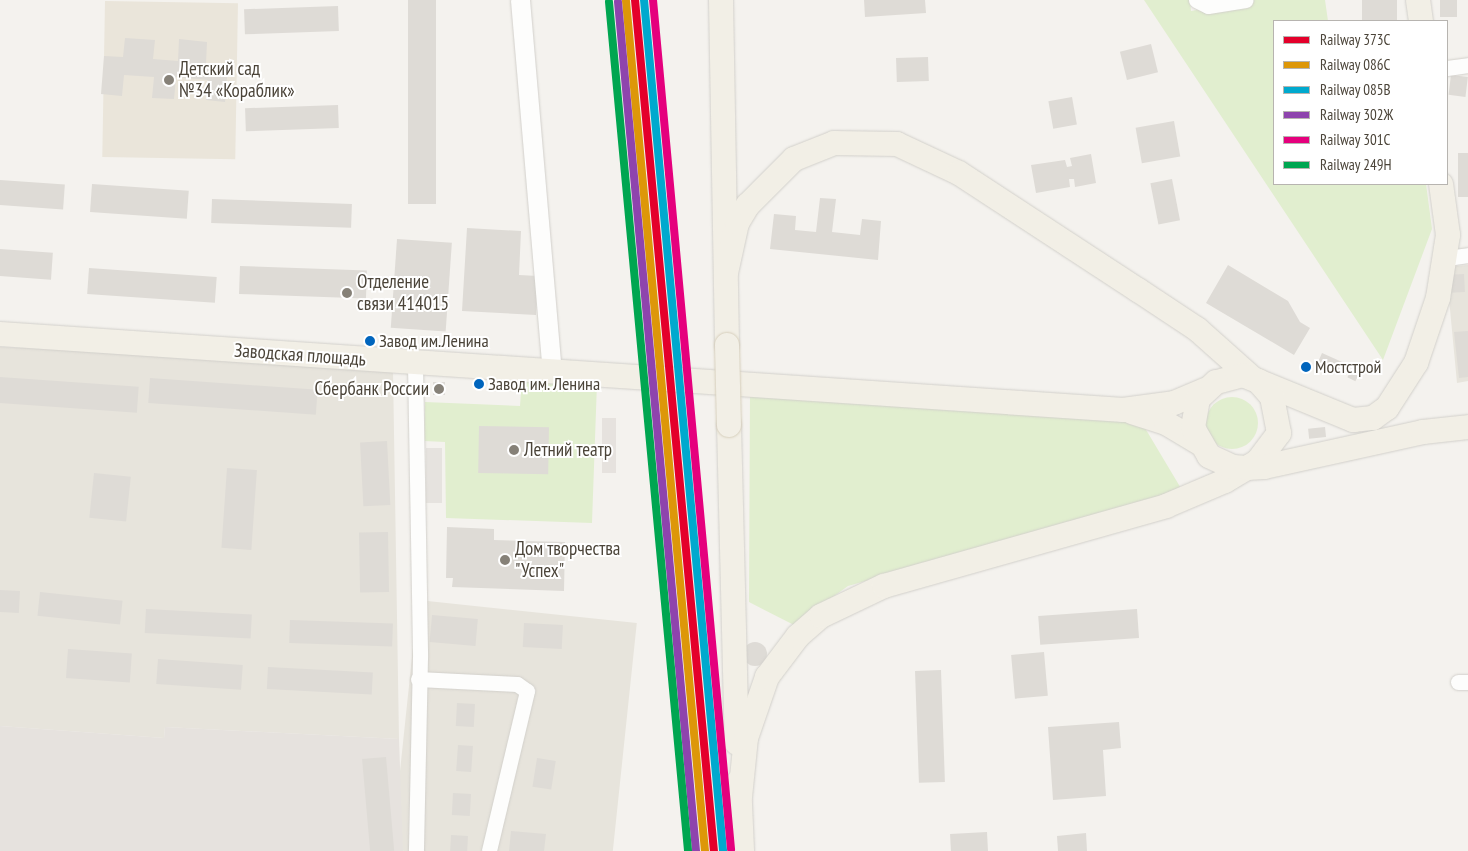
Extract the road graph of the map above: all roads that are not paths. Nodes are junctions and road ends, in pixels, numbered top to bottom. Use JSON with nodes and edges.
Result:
{"nodes":[{"id":1,"x":520,"y":0,"type":"edge"},
{"id":2,"x":722,"y":0,"type":"edge"},
{"id":3,"x":1196,"y":0,"type":"edge"},
{"id":4,"x":1246,"y":0,"type":"edge"},
{"id":5,"x":1418,"y":0,"type":"edge"},
{"id":6,"x":1421,"y":20,"type":"edge"},
{"id":7,"x":1468,"y":65,"type":"edge"},
{"id":8,"x":1448,"y":68,"type":"edge"},
{"id":9,"x":1441,"y":185,"type":"edge"},
{"id":10,"x":1457,"y":257,"type":"edge"},
{"id":11,"x":726,"y":273,"type":"junction"},
{"id":12,"x":0,"y":334,"type":"edge"},
{"id":13,"x":415,"y":364,"type":"junction"},
{"id":14,"x":552,"y":370,"type":"junction"},
{"id":15,"x":1255,"y":380,"type":"junction"},
{"id":16,"x":1205,"y":390,"type":"junction"},
{"id":17,"x":1123,"y":410,"type":"junction"},
{"id":18,"x":1353,"y":420,"type":"junction"},
{"id":19,"x":1468,"y":427,"type":"edge"},
{"id":20,"x":1423,"y":432,"type":"junction"},
{"id":21,"x":1199,"y":443,"type":"junction"},
{"id":22,"x":1247,"y":468,"type":"junction"},
{"id":23,"x":418,"y":679,"type":"junction"},
{"id":24,"x":740,"y":797,"type":"junction"},
{"id":25,"x":416,"y":851,"type":"edge"},
{"id":26,"x":489,"y":851,"type":"edge"},
{"id":27,"x":742,"y":851,"type":"edge"}],
"edges":[{"from":1,"to":14,"type":"street"},
{"from":2,"to":11,"type":"main road"},
{"from":3,"to":4,"type":"street"},
{"from":5,"to":6,"type":"main road"},
{"from":7,"to":8,"type":"street"},
{"from":9,"to":10,"type":"main road"},
{"from":10,"to":18,"type":"main road"},
{"from":11,"to":15,"type":"main road"},
{"from":11,"to":24,"type":"main road","bridge":true},
{"from":12,"to":13,"type":"main road","name":"Заводская площадь"},
{"from":13,"to":14,"type":"main road","name":"Заводская площадь"},
{"from":13,"to":23,"type":"street"},
{"from":14,"to":17,"type":"main road","name":"Заводская площадь"},
{"from":15,"to":16,"type":"main road"},
{"from":15,"to":18,"type":"main road"},
{"from":15,"to":22,"type":"main road"},
{"from":16,"to":17,"type":"main road"},
{"from":16,"to":21,"type":"main road"},
{"from":17,"to":21,"type":"main road"},
{"from":18,"to":20,"type":"street"},
{"from":19,"to":20,"type":"main road"},
{"from":20,"to":22,"type":"main road"},
{"from":21,"to":22,"type":"main road"},
{"from":22,"to":24,"type":"main road"},
{"from":23,"to":25,"type":"street"},
{"from":23,"to":26,"type":"street"},
{"from":24,"to":27,"type":"main road"}]}
